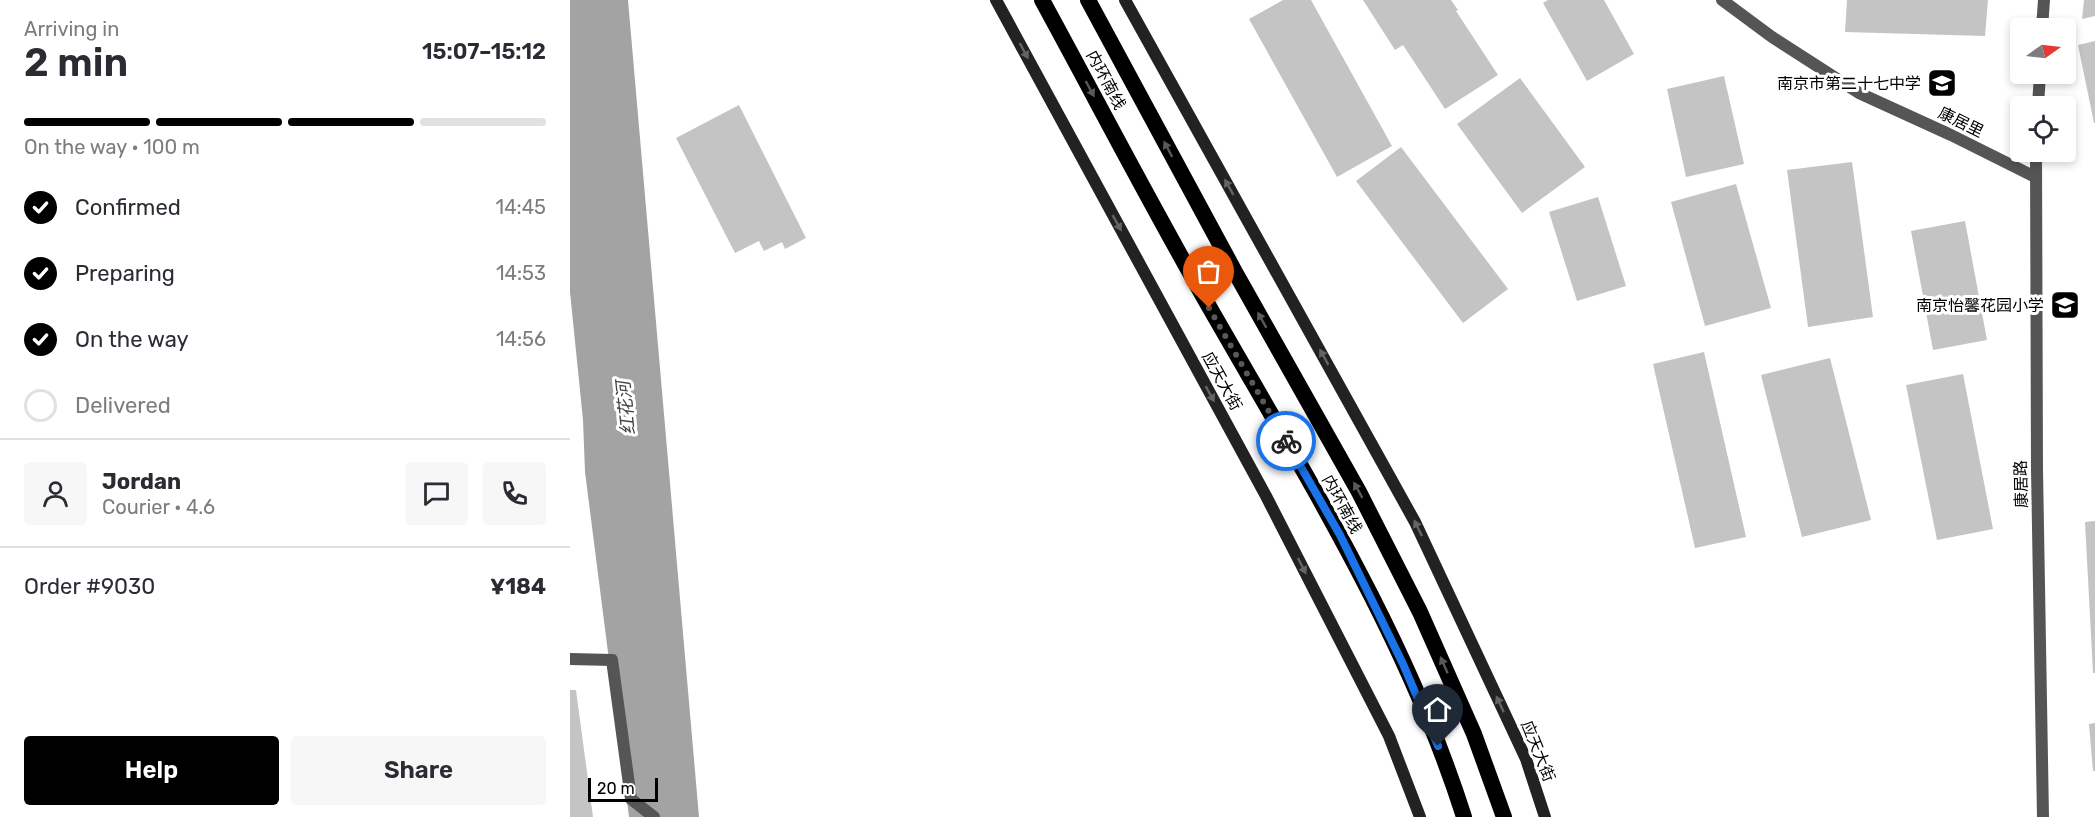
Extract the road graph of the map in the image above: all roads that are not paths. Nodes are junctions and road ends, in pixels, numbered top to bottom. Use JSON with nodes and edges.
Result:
{"nodes":[{"id":1,"x":996,"y":0,"type":"edge"},
{"id":2,"x":1042,"y":0,"type":"edge"},
{"id":3,"x":1088,"y":0,"type":"edge"},
{"id":4,"x":1125,"y":0,"type":"edge"},
{"id":5,"x":1722,"y":0,"type":"edge"},
{"id":6,"x":2044,"y":0,"type":"edge"},
{"id":7,"x":2043,"y":18,"type":"edge"},
{"id":8,"x":2036,"y":162,"type":"edge"},
{"id":9,"x":2035,"y":177,"type":"junction"},
{"id":10,"x":570,"y":659,"type":"edge"},
{"id":11,"x":654,"y":817,"type":"edge"},
{"id":12,"x":1420,"y":817,"type":"edge"},
{"id":13,"x":1464,"y":817,"type":"edge"},
{"id":14,"x":1503,"y":817,"type":"edge"},
{"id":15,"x":1545,"y":817,"type":"edge"},
{"id":16,"x":2043,"y":817,"type":"edge"}],
"edges":[{"from":1,"to":12,"type":"main road","name":"应天大街","one_way":true},
{"from":2,"to":13,"type":"highway","name":"内环南线","one_way":true},
{"from":14,"to":3,"type":"highway","name":"内环南线","one_way":true},
{"from":15,"to":4,"type":"main road","name":"应天大街","one_way":true},
{"from":5,"to":9,"type":"street","name":"康居里"},
{"from":6,"to":7,"type":"street"},
{"from":8,"to":9,"type":"street","name":"康居路"},
{"from":9,"to":16,"type":"street","name":"康居路"},
{"from":10,"to":11,"type":"street"}]}
